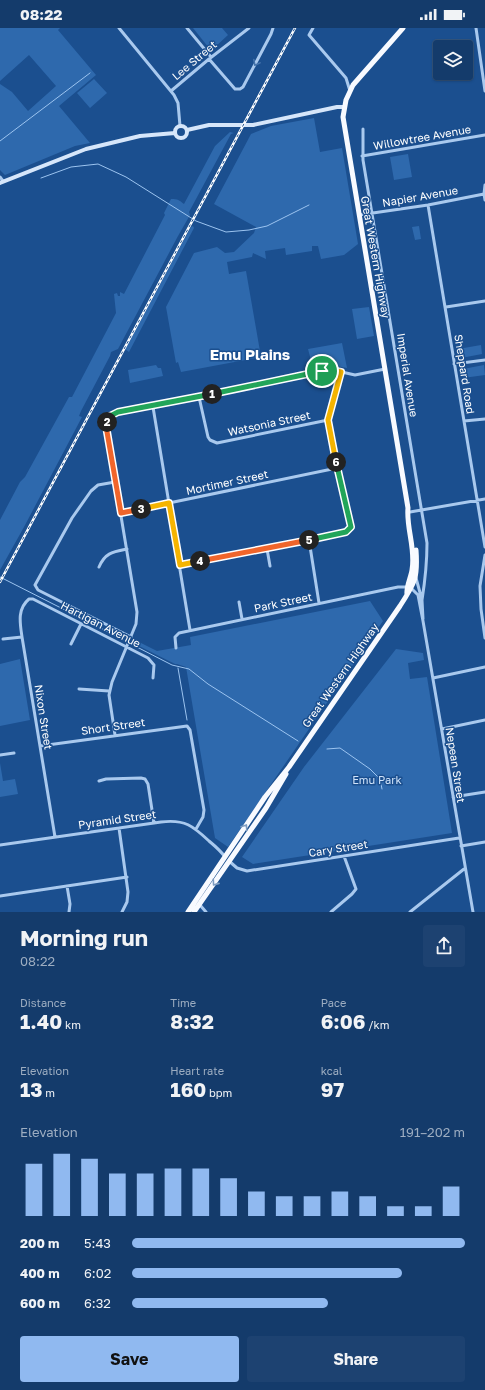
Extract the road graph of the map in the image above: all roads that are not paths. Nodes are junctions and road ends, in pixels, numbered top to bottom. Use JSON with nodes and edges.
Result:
{"nodes":[{"id":1,"x":119,"y":28,"type":"edge"},
{"id":2,"x":187,"y":28,"type":"edge"},
{"id":3,"x":249,"y":28,"type":"edge"},
{"id":4,"x":272,"y":28,"type":"edge"},
{"id":5,"x":313,"y":28,"type":"edge"},
{"id":6,"x":403,"y":28,"type":"edge"},
{"id":7,"x":476,"y":28,"type":"edge"},
{"id":8,"x":210,"y":58,"type":"junction"},
{"id":9,"x":346,"y":78,"type":"junction"},
{"id":10,"x":357,"y":81,"type":"junction"},
{"id":11,"x":171,"y":91,"type":"junction"},
{"id":12,"x":350,"y":91,"type":"junction"},
{"id":13,"x":485,"y":91,"type":"edge"},
{"id":14,"x":344,"y":107,"type":"junction"},
{"id":15,"x":180,"y":126,"type":"junction"},
{"id":16,"x":363,"y":129,"type":"dead end"},
{"id":17,"x":187,"y":130,"type":"junction"},
{"id":18,"x":175,"y":133,"type":"junction"},
{"id":19,"x":485,"y":135,"type":"edge"},
{"id":20,"x":362,"y":156,"type":"junction"},
{"id":21,"x":0,"y":178,"type":"edge"},
{"id":22,"x":2,"y":182,"type":"edge"},
{"id":23,"x":485,"y":185,"type":"edge"},
{"id":24,"x":484,"y":194,"type":"junction"},
{"id":25,"x":485,"y":200,"type":"edge"},
{"id":26,"x":428,"y":205,"type":"junction"},
{"id":27,"x":372,"y":213,"type":"junction"},
{"id":28,"x":359,"y":215,"type":"junction"},
{"id":29,"x":485,"y":301,"type":"edge"},
{"id":30,"x":446,"y":307,"type":"junction"},
{"id":31,"x":485,"y":360,"type":"edge"},
{"id":32,"x":454,"y":364,"type":"junction"},
{"id":33,"x":385,"y":369,"type":"junction"},
{"id":34,"x":341,"y":372,"type":"junction"},
{"id":35,"x":199,"y":397,"type":"junction"},
{"id":36,"x":153,"y":407,"type":"junction"},
{"id":37,"x":485,"y":419,"type":"edge"},
{"id":38,"x":328,"y":420,"type":"junction"},
{"id":39,"x":464,"y":422,"type":"junction"},
{"id":40,"x":337,"y":468,"type":"junction"},
{"id":41,"x":116,"y":482,"type":"junction"},
{"id":42,"x":485,"y":499,"type":"edge"},
{"id":43,"x":477,"y":500,"type":"junction"},
{"id":44,"x":169,"y":503,"type":"junction"},
{"id":45,"x":409,"y":510,"type":"junction"},
{"id":46,"x":421,"y":510,"type":"junction"},
{"id":47,"x":121,"y":513,"type":"junction"},
{"id":48,"x":309,"y":540,"type":"junction"},
{"id":49,"x":485,"y":547,"type":"edge"},
{"id":50,"x":267,"y":549,"type":"junction"},
{"id":51,"x":127,"y":550,"type":"junction"},
{"id":52,"x":485,"y":555,"type":"edge"},
{"id":53,"x":180,"y":565,"type":"junction"},
{"id":54,"x":270,"y":566,"type":"dead end"},
{"id":55,"x":99,"y":567,"type":"dead end"},
{"id":56,"x":416,"y":577,"type":"junction"},
{"id":57,"x":410,"y":588,"type":"junction"},
{"id":58,"x":422,"y":600,"type":"junction"},
{"id":59,"x":26,"y":601,"type":"joint"},
{"id":60,"x":239,"y":602,"type":"dead end"},
{"id":61,"x":320,"y":603,"type":"junction"},
{"id":62,"x":485,"y":608,"type":"edge"},
{"id":63,"x":481,"y":609,"type":"junction"},
{"id":64,"x":242,"y":620,"type":"junction"},
{"id":65,"x":423,"y":621,"type":"junction"},
{"id":66,"x":81,"y":624,"type":"junction"},
{"id":67,"x":190,"y":630,"type":"junction"},
{"id":68,"x":22,"y":637,"type":"junction"},
{"id":69,"x":131,"y":637,"type":"junction"},
{"id":70,"x":485,"y":638,"type":"edge"},
{"id":71,"x":3,"y":639,"type":"dead end"},
{"id":72,"x":71,"y":644,"type":"dead end"},
{"id":73,"x":126,"y":648,"type":"junction"},
{"id":74,"x":176,"y":648,"type":"dead end"},
{"id":75,"x":485,"y":667,"type":"edge"},
{"id":76,"x":153,"y":678,"type":"dead end"},
{"id":77,"x":433,"y":678,"type":"junction"},
{"id":78,"x":79,"y":689,"type":"dead end"},
{"id":79,"x":109,"y":691,"type":"junction"},
{"id":80,"x":485,"y":720,"type":"edge"},
{"id":81,"x":442,"y":729,"type":"junction"},
{"id":82,"x":115,"y":735,"type":"junction"},
{"id":83,"x":40,"y":746,"type":"junction"},
{"id":84,"x":14,"y":753,"type":"dead end"},
{"id":85,"x":0,"y":755,"type":"edge"},
{"id":86,"x":289,"y":768,"type":"junction"},
{"id":87,"x":99,"y":781,"type":"dead end"},
{"id":88,"x":485,"y":792,"type":"edge"},
{"id":89,"x":453,"y":797,"type":"junction"},
{"id":90,"x":154,"y":823,"type":"junction"},
{"id":91,"x":120,"y":828,"type":"junction"},
{"id":92,"x":196,"y":829,"type":"junction"},
{"id":93,"x":55,"y":837,"type":"junction"},
{"id":94,"x":459,"y":838,"type":"junction"},
{"id":95,"x":485,"y":842,"type":"edge"},
{"id":96,"x":0,"y":845,"type":"edge"},
{"id":97,"x":461,"y":846,"type":"junction"},
{"id":98,"x":344,"y":856,"type":"junction"},
{"id":99,"x":225,"y":857,"type":"junction"},
{"id":100,"x":230,"y":862,"type":"junction"},
{"id":101,"x":464,"y":869,"type":"junction"},
{"id":102,"x":127,"y":877,"type":"junction"},
{"id":103,"x":67,"y":886,"type":"junction"},
{"id":104,"x":0,"y":896,"type":"edge"},
{"id":105,"x":200,"y":905,"type":"junction"},
{"id":106,"x":70,"y":912,"type":"edge"},
{"id":107,"x":122,"y":912,"type":"edge"},
{"id":108,"x":188,"y":912,"type":"edge"},
{"id":109,"x":194,"y":912,"type":"edge"},
{"id":110,"x":206,"y":912,"type":"edge"},
{"id":111,"x":331,"y":912,"type":"edge"},
{"id":112,"x":410,"y":912,"type":"edge"},
{"id":113,"x":472,"y":912,"type":"edge"}],
"edges":[{"from":1,"to":11,"type":"street"},
{"from":2,"to":8,"type":"street"},
{"from":3,"to":8,"type":"street","name":"Lee Street"},
{"from":4,"to":8,"type":"street","one_way":true},
{"from":5,"to":9,"type":"street"},
{"from":6,"to":10,"type":"highway","name":"Great Western Highway"},
{"from":7,"to":13,"type":"street"},
{"from":8,"to":11,"type":"street","name":"Lee Street"},
{"from":9,"to":10,"type":"street"},
{"from":9,"to":12,"type":"street"},
{"from":10,"to":12,"type":"highway","name":"Great Western Highway"},
{"from":11,"to":15,"type":"street"},
{"from":12,"to":14,"type":"highway","name":"Great Western Highway"},
{"from":14,"to":17,"type":"main road"},
{"from":14,"to":28,"type":"highway","name":"Great Western Highway"},
{"from":15,"to":17,"type":"main road"},
{"from":15,"to":18,"type":"main road"},
{"from":16,"to":20,"type":"street","name":"Imperial Avenue"},
{"from":17,"to":18,"type":"main road"},
{"from":18,"to":22,"type":"main road"},
{"from":19,"to":20,"type":"street","name":"Willowtree Avenue"},
{"from":20,"to":27,"type":"street","name":"Imperial Avenue"},
{"from":21,"to":22,"type":"street"},
{"from":23,"to":24,"type":"street"},
{"from":24,"to":25,"type":"street"},
{"from":24,"to":26,"type":"street","name":"Napier Avenue"},
{"from":26,"to":27,"type":"street","name":"Napier Avenue"},
{"from":26,"to":30,"type":"street","name":"Sheppard Road"},
{"from":27,"to":28,"type":"street","name":"Napier Avenue"},
{"from":27,"to":46,"type":"street","name":"Imperial Avenue"},
{"from":28,"to":33,"type":"highway","name":"Great Western Highway"},
{"from":29,"to":30,"type":"street"},
{"from":30,"to":32,"type":"street","name":"Sheppard Road"},
{"from":31,"to":32,"type":"street"},
{"from":32,"to":39,"type":"street","name":"Sheppard Road"},
{"from":33,"to":34,"type":"street"},
{"from":33,"to":45,"type":"highway","name":"Great Western Highway"},
{"from":34,"to":35,"type":"street"},
{"from":34,"to":38,"type":"street"},
{"from":35,"to":36,"type":"street"},
{"from":35,"to":38,"type":"street","name":"Watsonia Street"},
{"from":36,"to":41,"type":"street"},
{"from":36,"to":44,"type":"street"},
{"from":37,"to":39,"type":"street"},
{"from":38,"to":40,"type":"street"},
{"from":39,"to":43,"type":"street","name":"Sheppard Road"},
{"from":40,"to":44,"type":"street","name":"Mortimer Street"},
{"from":40,"to":48,"type":"street"},
{"from":41,"to":47,"type":"street"},
{"from":41,"to":69,"type":"street"},
{"from":42,"to":43,"type":"street"},
{"from":43,"to":46,"type":"street"},
{"from":43,"to":49,"type":"street","name":"Sheppard Road"},
{"from":44,"to":47,"type":"street","name":"Mortimer Street"},
{"from":44,"to":53,"type":"street"},
{"from":45,"to":46,"type":"street"},
{"from":45,"to":56,"type":"highway","name":"Great Western Highway"},
{"from":45,"to":57,"type":"highway","name":"Great Western Highway"},
{"from":46,"to":58,"type":"street","name":"Imperial Avenue"},
{"from":47,"to":51,"type":"street"},
{"from":48,"to":50,"type":"street"},
{"from":48,"to":61,"type":"street"},
{"from":50,"to":53,"type":"street"},
{"from":50,"to":54,"type":"street"},
{"from":51,"to":55,"type":"street"},
{"from":51,"to":69,"type":"street"},
{"from":52,"to":63,"type":"street"},
{"from":53,"to":67,"type":"street"},
{"from":56,"to":57,"type":"highway","name":"Great Western Highway"},
{"from":56,"to":58,"type":"street","name":"Nepean Street"},
{"from":57,"to":61,"type":"street","name":"Park Street"},
{"from":57,"to":65,"type":"street","name":"Nepean Street"},
{"from":57,"to":86,"type":"highway","name":"Great Western Highway"},
{"from":58,"to":65,"type":"street","name":"Nepean Street"},
{"from":59,"to":66,"type":"street","name":"Hartigan Avenue"},
{"from":59,"to":68,"type":"street","name":"Nixon Street"},
{"from":60,"to":64,"type":"street"},
{"from":61,"to":64,"type":"street","name":"Park Street"},
{"from":62,"to":63,"type":"street"},
{"from":63,"to":70,"type":"street"},
{"from":64,"to":67,"type":"street","name":"Park Street"},
{"from":65,"to":77,"type":"street","name":"Nepean Street"},
{"from":66,"to":72,"type":"street"},
{"from":66,"to":73,"type":"street","name":"Hartigan Avenue"},
{"from":67,"to":74,"type":"street","name":"Park Street"},
{"from":68,"to":71,"type":"street"},
{"from":68,"to":83,"type":"street","name":"Nixon Street"},
{"from":69,"to":73,"type":"street"},
{"from":73,"to":76,"type":"street","name":"Hartigan Avenue"},
{"from":73,"to":79,"type":"street"},
{"from":75,"to":77,"type":"street"},
{"from":77,"to":81,"type":"street","name":"Nepean Street"},
{"from":78,"to":79,"type":"street"},
{"from":79,"to":82,"type":"street"},
{"from":80,"to":81,"type":"street"},
{"from":81,"to":89,"type":"street","name":"Nepean Street"},
{"from":82,"to":83,"type":"street","name":"Short Street"},
{"from":82,"to":92,"type":"street","name":"Short Street"},
{"from":83,"to":93,"type":"street","name":"Nixon Street"},
{"from":84,"to":85,"type":"street"},
{"from":99,"to":86,"type":"highway","name":"Great Western Highway","one_way":true},
{"from":86,"to":100,"type":"highway","name":"Great Western Highway"},
{"from":87,"to":90,"type":"street"},
{"from":88,"to":89,"type":"street"},
{"from":89,"to":94,"type":"street","name":"Nepean Street"},
{"from":90,"to":91,"type":"street","name":"Pyramid Street"},
{"from":90,"to":92,"type":"street","name":"Pyramid Street"},
{"from":91,"to":93,"type":"street","name":"Pyramid Street"},
{"from":91,"to":102,"type":"street"},
{"from":92,"to":99,"type":"street","name":"Pyramid Street"},
{"from":93,"to":96,"type":"street","name":"Pyramid Street"},
{"from":94,"to":97,"type":"street","name":"Nepean Street"},
{"from":94,"to":98,"type":"street","name":"Cary Street"},
{"from":95,"to":97,"type":"street"},
{"from":97,"to":101,"type":"street","name":"Nepean Street"},
{"from":98,"to":100,"type":"street","name":"Cary Street"},
{"from":98,"to":111,"type":"street"},
{"from":99,"to":100,"type":"street","name":"Cary Street"},
{"from":99,"to":108,"type":"highway","name":"Great Western Highway"},
{"from":100,"to":105,"type":"highway","name":"Great Western Highway","one_way":true},
{"from":101,"to":112,"type":"street"},
{"from":101,"to":113,"type":"street","name":"Nepean Street"},
{"from":102,"to":103,"type":"street"},
{"from":102,"to":107,"type":"street"},
{"from":103,"to":104,"type":"street"},
{"from":103,"to":106,"type":"street"},
{"from":105,"to":109,"type":"highway","name":"Great Western Highway"},
{"from":105,"to":110,"type":"street"}]}
